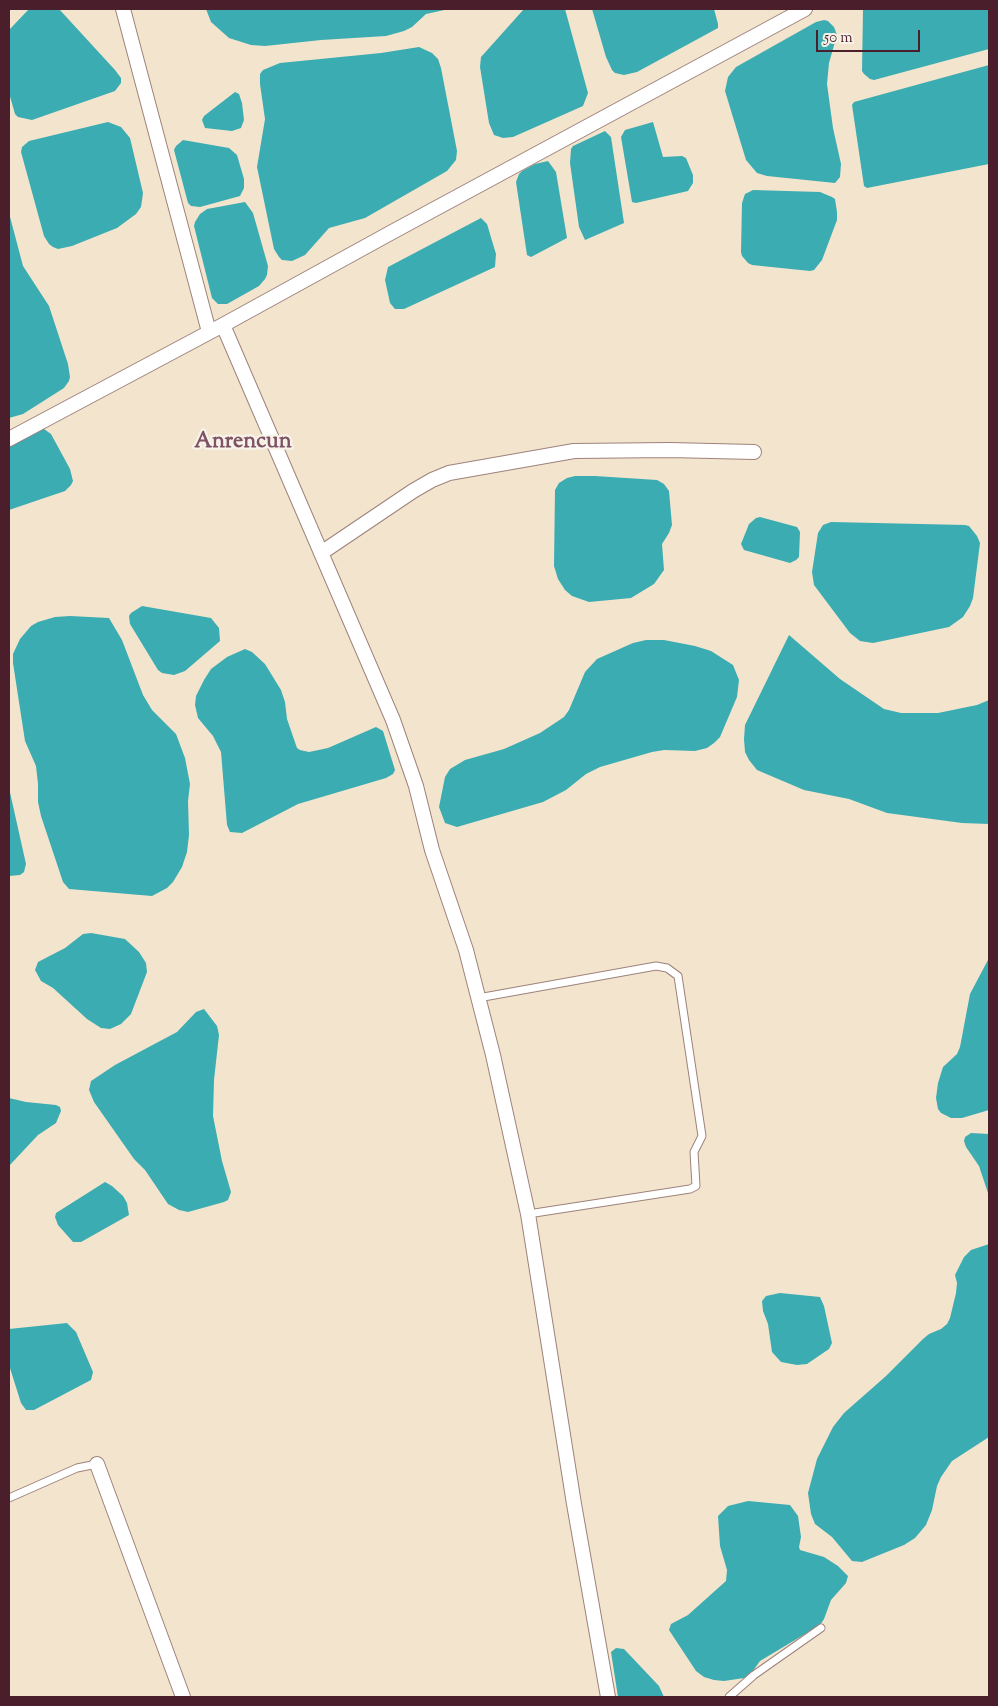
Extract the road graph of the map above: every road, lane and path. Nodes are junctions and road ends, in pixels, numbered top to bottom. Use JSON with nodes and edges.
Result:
{"nodes":[{"id":1,"x":123,"y":9,"type":"edge"},
{"id":2,"x":805,"y":9,"type":"edge"},
{"id":3,"x":223,"y":325,"type":"junction"},
{"id":4,"x":209,"y":332,"type":"junction"},
{"id":5,"x":9,"y":439,"type":"edge"},
{"id":6,"x":754,"y":452,"type":"dead end"},
{"id":7,"x":321,"y":553,"type":"junction"},
{"id":8,"x":478,"y":998,"type":"junction"},
{"id":9,"x":528,"y":1214,"type":"junction"},
{"id":10,"x":96,"y":1464,"type":"joint"},
{"id":11,"x":9,"y":1498,"type":"edge"},
{"id":12,"x":821,"y":1628,"type":"dead end"},
{"id":13,"x":183,"y":1697,"type":"edge"},
{"id":14,"x":608,"y":1697,"type":"edge"},
{"id":15,"x":729,"y":1697,"type":"edge"}],
"edges":[{"from":1,"to":4,"type":"street"},
{"from":2,"to":3,"type":"street"},
{"from":3,"to":4,"type":"street"},
{"from":3,"to":7,"type":"street"},
{"from":4,"to":5,"type":"street"},
{"from":6,"to":7,"type":"street"},
{"from":7,"to":8,"type":"street"},
{"from":8,"to":9,"type":"street"},
{"from":8,"to":9,"type":"lane"},
{"from":9,"to":14,"type":"street"},
{"from":10,"to":11,"type":"lane"},
{"from":10,"to":13,"type":"street"},
{"from":12,"to":15,"type":"lane"}]}
